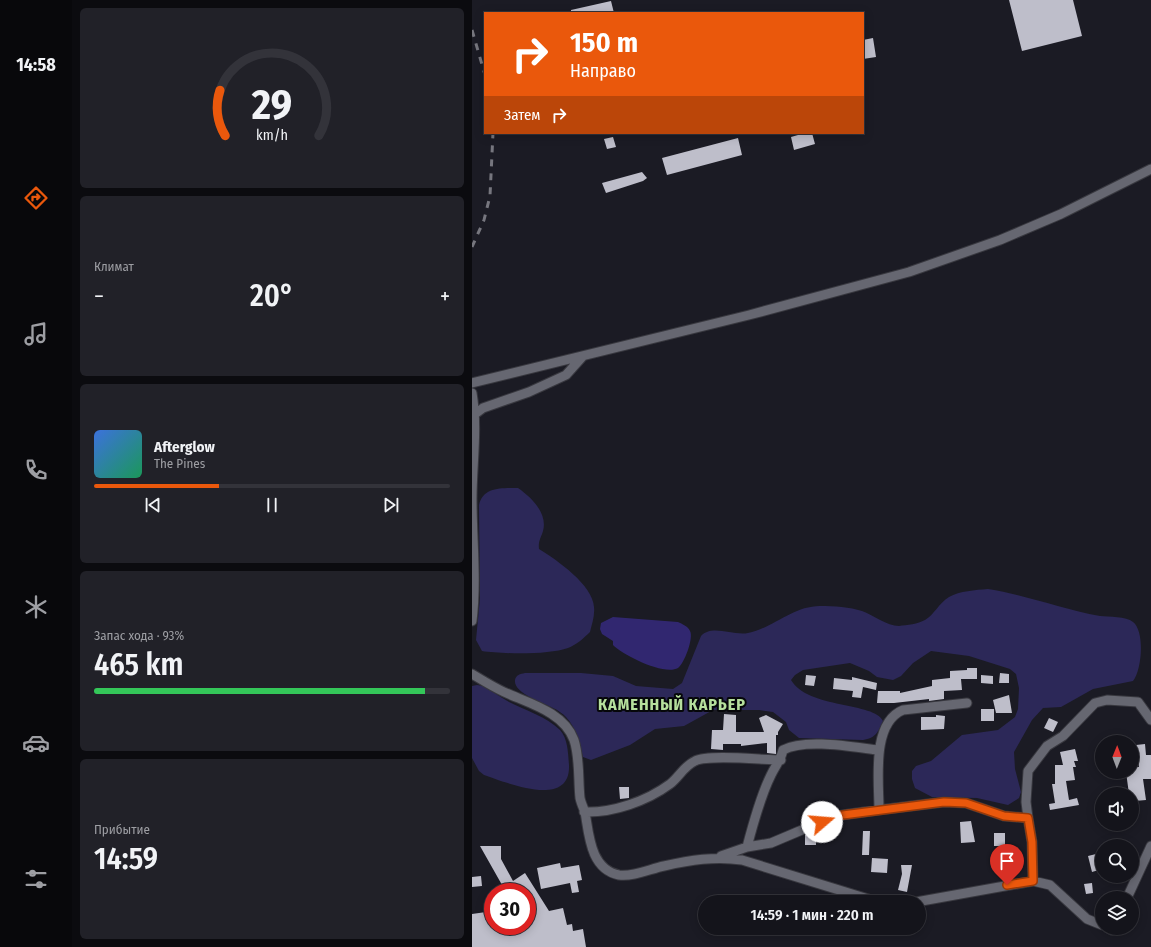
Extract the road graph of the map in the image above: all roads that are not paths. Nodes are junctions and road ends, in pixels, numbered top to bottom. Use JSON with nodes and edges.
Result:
{"nodes":[{"id":1,"x":1151,"y":169,"type":"edge"},
{"id":2,"x":583,"y":356,"type":"junction"},
{"id":3,"x":472,"y":383,"type":"edge"},
{"id":4,"x":472,"y":393,"type":"edge"},
{"id":5,"x":475,"y":414,"type":"junction"},
{"id":6,"x":472,"y":621,"type":"edge"},
{"id":7,"x":472,"y":674,"type":"edge"},
{"id":8,"x":967,"y":703,"type":"dead end"},
{"id":9,"x":1151,"y":720,"type":"edge"},
{"id":10,"x":878,"y":750,"type":"junction"},
{"id":11,"x":780,"y":760,"type":"junction"},
{"id":12,"x":879,"y":810,"type":"junction"},
{"id":13,"x":584,"y":812,"type":"junction"},
{"id":14,"x":1028,"y":818,"type":"junction"},
{"id":15,"x":747,"y":846,"type":"junction"},
{"id":16,"x":1151,"y":846,"type":"edge"},
{"id":17,"x":718,"y":858,"type":"junction"},
{"id":18,"x":1033,"y":881,"type":"junction"},
{"id":19,"x":1130,"y":891,"type":"edge"},
{"id":20,"x":855,"y":895,"type":"edge"},
{"id":21,"x":926,"y":900,"type":"edge"},
{"id":22,"x":1095,"y":922,"type":"edge"}],
"edges":[{"from":1,"to":2,"type":"street"},
{"from":2,"to":3,"type":"street"},
{"from":2,"to":5,"type":"street"},
{"from":4,"to":5,"type":"street"},
{"from":5,"to":6,"type":"street"},
{"from":7,"to":13,"type":"street"},
{"from":8,"to":10,"type":"street"},
{"from":9,"to":14,"type":"street"},
{"from":10,"to":11,"type":"street"},
{"from":10,"to":12,"type":"street"},
{"from":11,"to":13,"type":"street"},
{"from":11,"to":15,"type":"street"},
{"from":12,"to":14,"type":"street"},
{"from":12,"to":15,"type":"street"},
{"from":13,"to":17,"type":"street"},
{"from":14,"to":18,"type":"street"},
{"from":15,"to":17,"type":"street"},
{"from":16,"to":19,"type":"street"},
{"from":17,"to":20,"type":"street"},
{"from":18,"to":21,"type":"street"},
{"from":18,"to":22,"type":"street"}]}
